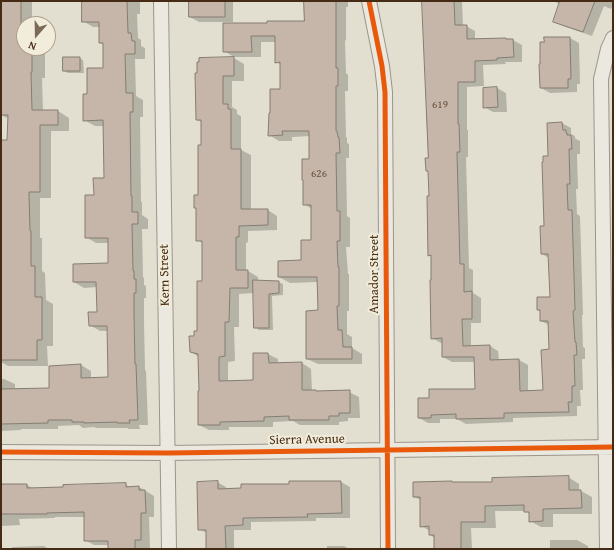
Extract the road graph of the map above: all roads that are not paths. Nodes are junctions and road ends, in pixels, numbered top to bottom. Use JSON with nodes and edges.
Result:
{"nodes":[{"id":1,"x":161,"y":1,"type":"edge"},
{"id":2,"x":369,"y":1,"type":"edge"},
{"id":3,"x":613,"y":38,"type":"edge"},
{"id":4,"x":609,"y":447,"type":"edge"},
{"id":5,"x":387,"y":450,"type":"junction"},
{"id":6,"x":1,"y":452,"type":"edge"},
{"id":7,"x":168,"y":453,"type":"junction"},
{"id":8,"x":169,"y":549,"type":"edge"},
{"id":9,"x":388,"y":549,"type":"edge"},
{"id":10,"x":607,"y":549,"type":"edge"}],
"edges":[{"from":1,"to":7,"type":"street","name":"Kern Street"},
{"from":2,"to":5,"type":"street","name":"Amador Street"},
{"from":3,"to":4,"type":"street"},
{"from":4,"to":5,"type":"street","name":"Sierra Avenue"},
{"from":4,"to":10,"type":"street"},
{"from":5,"to":7,"type":"street","name":"Sierra Avenue"},
{"from":5,"to":9,"type":"street","name":"Amador Street"},
{"from":6,"to":7,"type":"street","name":"Sierra Avenue"},
{"from":7,"to":8,"type":"street","name":"Kern Street"}]}
